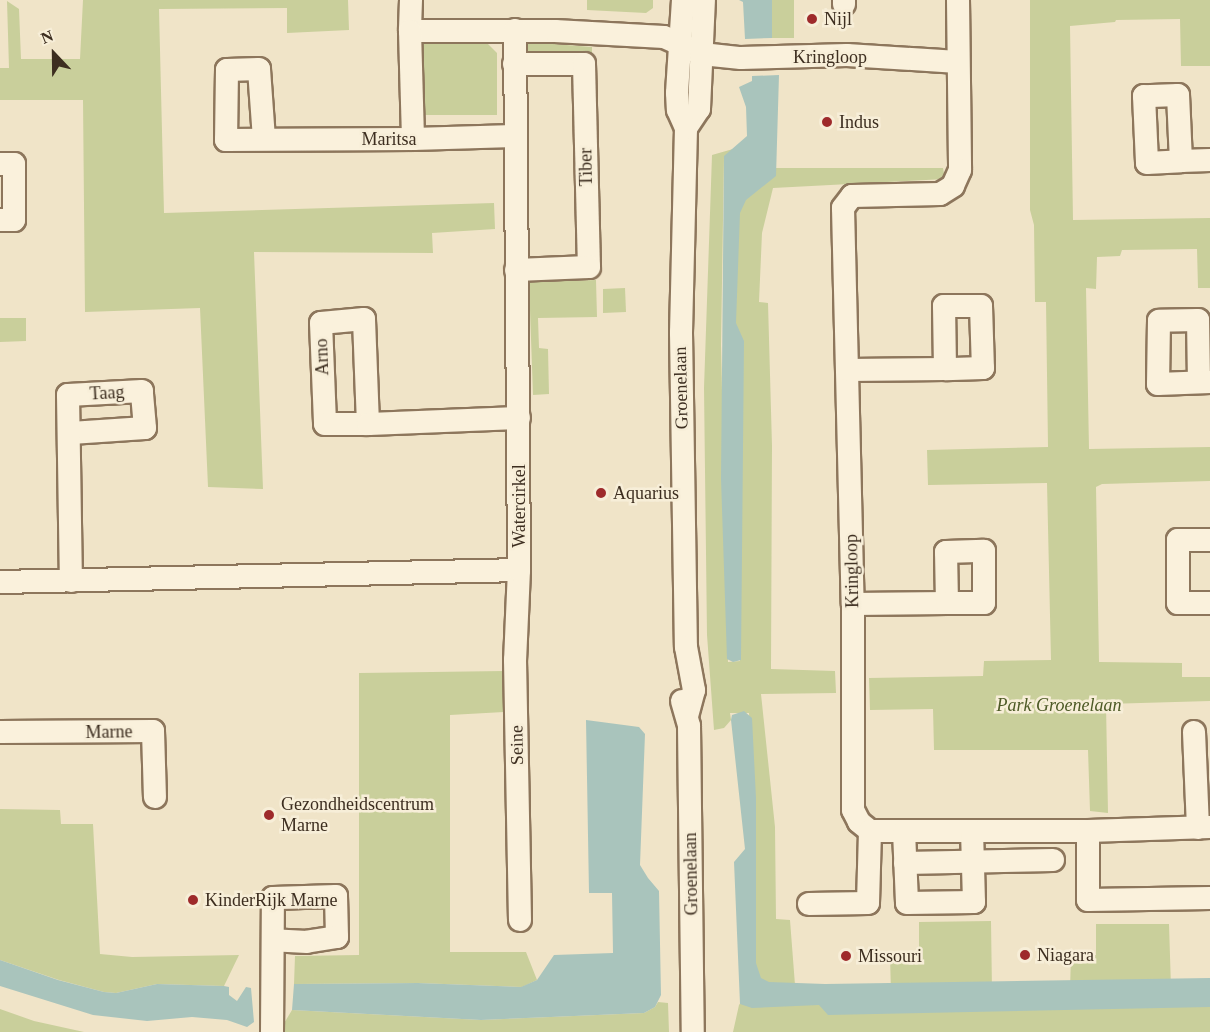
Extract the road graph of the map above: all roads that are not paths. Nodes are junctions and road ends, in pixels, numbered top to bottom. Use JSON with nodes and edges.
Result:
{"nodes":[{"id":1,"x":411,"y":0,"type":"edge"},
{"id":2,"x":683,"y":0,"type":"edge"},
{"id":3,"x":704,"y":0,"type":"edge"},
{"id":4,"x":958,"y":0,"type":"edge"},
{"id":5,"x":515,"y":30,"type":"junction"},
{"id":6,"x":410,"y":31,"type":"junction"},
{"id":7,"x":680,"y":44,"type":"junction"},
{"id":8,"x":702,"y":54,"type":"junction"},
{"id":9,"x":958,"y":62,"type":"junction"},
{"id":10,"x":514,"y":64,"type":"junction"},
{"id":11,"x":687,"y":128,"type":"junction"},
{"id":12,"x":514,"y":136,"type":"junction"},
{"id":13,"x":264,"y":139,"type":"dead end"},
{"id":14,"x":413,"y":139,"type":"junction"},
{"id":15,"x":1210,"y":160,"type":"edge"},
{"id":16,"x":1181,"y":161,"type":"dead end"},
{"id":17,"x":0,"y":164,"type":"edge"},
{"id":18,"x":0,"y":220,"type":"edge"},
{"id":19,"x":516,"y":270,"type":"junction"},
{"id":20,"x":945,"y":369,"type":"dead end"},
{"id":21,"x":848,"y":370,"type":"junction"},
{"id":22,"x":519,"y":418,"type":"junction"},
{"id":23,"x":368,"y":424,"type":"junction"},
{"id":24,"x":70,"y":432,"type":"dead end"},
{"id":25,"x":1210,"y":540,"type":"edge"},
{"id":26,"x":519,"y":570,"type":"junction"},
{"id":27,"x":71,"y":581,"type":"junction"},
{"id":28,"x":0,"y":582,"type":"edge"},
{"id":29,"x":947,"y":603,"type":"dead end"},
{"id":30,"x":1210,"y":603,"type":"edge"},
{"id":31,"x":853,"y":604,"type":"junction"},
{"id":32,"x":0,"y":732,"type":"edge"},
{"id":33,"x":1194,"y":732,"type":"dead end"},
{"id":34,"x":155,"y":797,"type":"dead end"},
{"id":35,"x":1204,"y":827,"type":"edge"},
{"id":36,"x":870,"y":831,"type":"junction"},
{"id":37,"x":904,"y":831,"type":"junction"},
{"id":38,"x":972,"y":831,"type":"junction"},
{"id":39,"x":1088,"y":831,"type":"junction"},
{"id":40,"x":1053,"y":860,"type":"dead end"},
{"id":41,"x":972,"y":861,"type":"junction"},
{"id":42,"x":906,"y":863,"type":"junction"},
{"id":43,"x":1210,"y":898,"type":"edge"},
{"id":44,"x":809,"y":904,"type":"dead end"},
{"id":45,"x":520,"y":920,"type":"dead end"},
{"id":46,"x":274,"y":940,"type":"dead end"},
{"id":47,"x":272,"y":1032,"type":"edge"},
{"id":48,"x":693,"y":1032,"type":"edge"}],
"edges":[{"from":1,"to":6,"type":"street"},
{"from":2,"to":7,"type":"street","name":"Groenelaan"},
{"from":3,"to":8,"type":"street","name":"Groenelaan"},
{"from":4,"to":9,"type":"street","name":"Kringloop"},
{"from":5,"to":6,"type":"street"},
{"from":5,"to":7,"type":"street"},
{"from":5,"to":10,"type":"street","name":"Watercirkel"},
{"from":6,"to":14,"type":"street"},
{"from":7,"to":8,"type":"street","name":"Kringloop"},
{"from":7,"to":11,"type":"street","name":"Groenelaan"},
{"from":8,"to":9,"type":"street","name":"Kringloop"},
{"from":8,"to":11,"type":"street","name":"Groenelaan"},
{"from":9,"to":21,"type":"street","name":"Kringloop"},
{"from":10,"to":12,"type":"street","name":"Watercirkel"},
{"from":10,"to":19,"type":"street","name":"Tiber"},
{"from":11,"to":48,"type":"street","name":"Groenelaan"},
{"from":12,"to":14,"type":"street","name":"Maritsa"},
{"from":12,"to":19,"type":"street","name":"Watercirkel"},
{"from":13,"to":14,"type":"street","name":"Maritsa"},
{"from":15,"to":16,"type":"street"},
{"from":17,"to":18,"type":"street"},
{"from":19,"to":22,"type":"street","name":"Watercirkel"},
{"from":20,"to":21,"type":"street"},
{"from":21,"to":31,"type":"street","name":"Kringloop"},
{"from":22,"to":23,"type":"street","name":"Arno"},
{"from":22,"to":26,"type":"street","name":"Watercirkel"},
{"from":23,"to":23,"type":"street","name":"Arno"},
{"from":24,"to":27,"type":"street"},
{"from":25,"to":30,"type":"street"},
{"from":26,"to":27,"type":"street","name":"Watercirkel"},
{"from":26,"to":45,"type":"street","name":"Seine"},
{"from":27,"to":28,"type":"street","name":"Watercirkel"},
{"from":29,"to":31,"type":"street"},
{"from":31,"to":36,"type":"street","name":"Kringloop"},
{"from":32,"to":34,"type":"street","name":"Marne"},
{"from":33,"to":35,"type":"street"},
{"from":35,"to":39,"type":"street"},
{"from":36,"to":37,"type":"street"},
{"from":36,"to":44,"type":"street"},
{"from":37,"to":38,"type":"street"},
{"from":37,"to":42,"type":"street"},
{"from":38,"to":39,"type":"street"},
{"from":38,"to":41,"type":"street"},
{"from":39,"to":43,"type":"street"},
{"from":40,"to":41,"type":"street"},
{"from":41,"to":42,"type":"street"},
{"from":41,"to":42,"type":"street"},
{"from":46,"to":47,"type":"street"}]}
